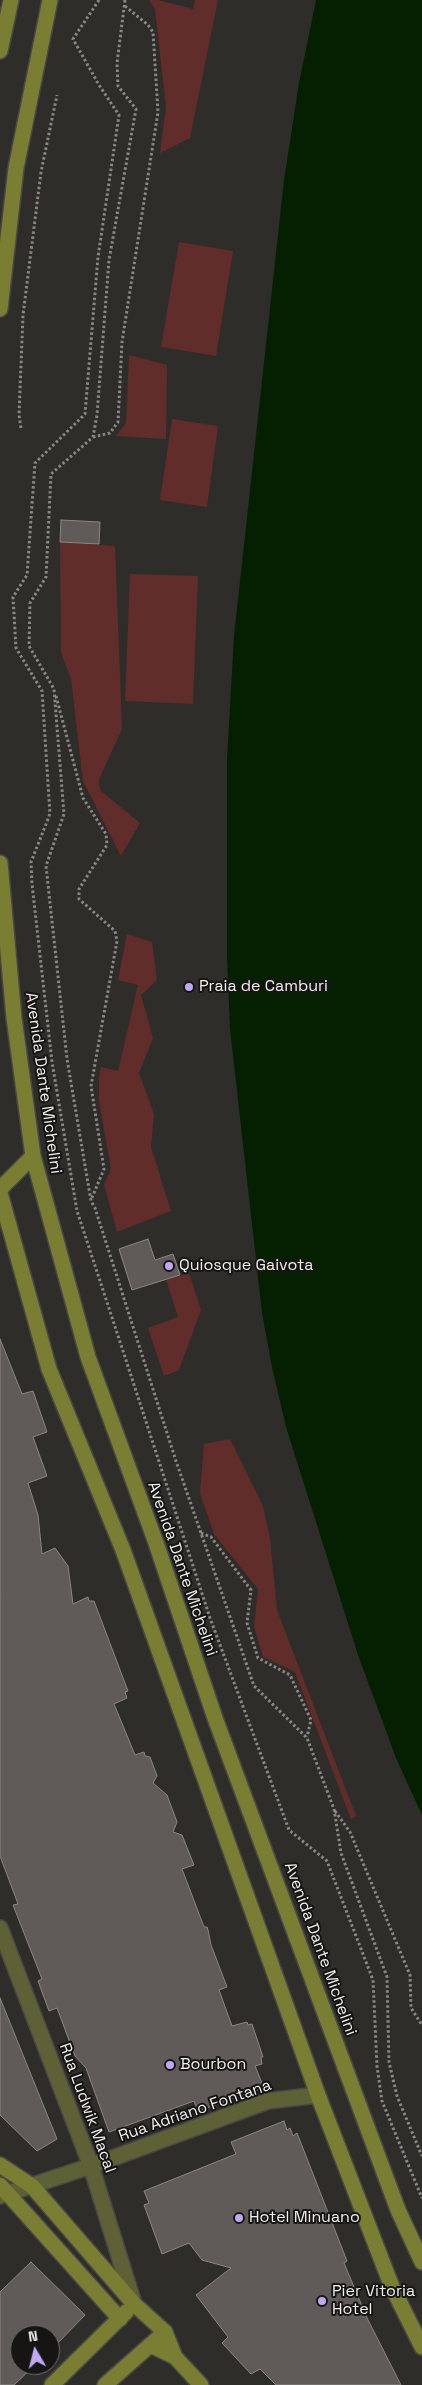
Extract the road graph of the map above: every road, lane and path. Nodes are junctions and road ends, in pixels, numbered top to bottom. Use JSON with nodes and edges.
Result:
{"nodes":[{"id":1,"x":11,"y":0,"type":"edge"},
{"id":2,"x":50,"y":0,"type":"edge"},
{"id":3,"x":99,"y":0,"type":"edge"},
{"id":4,"x":125,"y":0,"type":"edge"},
{"id":5,"x":124,"y":6,"type":"junction"},
{"id":6,"x":0,"y":51,"type":"edge"},
{"id":7,"x":57,"y":95,"type":"dead end"},
{"id":8,"x":0,"y":309,"type":"edge"},
{"id":9,"x":21,"y":428,"type":"dead end"},
{"id":10,"x":93,"y":437,"type":"junction"},
{"id":11,"x":54,"y":688,"type":"junction"},
{"id":12,"x":0,"y":863,"type":"edge"},
{"id":13,"x":33,"y":1156,"type":"junction"},
{"id":14,"x":0,"y":1189,"type":"edge"},
{"id":15,"x":0,"y":1193,"type":"edge"},
{"id":16,"x":91,"y":1201,"type":"junction"},
{"id":17,"x":0,"y":1239,"type":"edge"},
{"id":18,"x":16,"y":1247,"type":"junction"},
{"id":19,"x":200,"y":1533,"type":"junction"},
{"id":20,"x":307,"y":1738,"type":"junction"},
{"id":21,"x":334,"y":1809,"type":"junction"},
{"id":22,"x":0,"y":1928,"type":"edge"},
{"id":23,"x":422,"y":2025,"type":"edge"},
{"id":24,"x":318,"y":2095,"type":"junction"},
{"id":25,"x":422,"y":2156,"type":"edge"},
{"id":26,"x":0,"y":2165,"type":"edge"},
{"id":27,"x":92,"y":2166,"type":"junction"},
{"id":28,"x":32,"y":2186,"type":"junction"},
{"id":29,"x":3,"y":2191,"type":"edge"},
{"id":30,"x":422,"y":2198,"type":"edge"},
{"id":31,"x":422,"y":2262,"type":"edge"},
{"id":32,"x":134,"y":2304,"type":"junction"},
{"id":33,"x":120,"y":2319,"type":"junction"},
{"id":34,"x":165,"y":2332,"type":"junction"},
{"id":35,"x":150,"y":2345,"type":"junction"},
{"id":36,"x":422,"y":2347,"type":"edge"},
{"id":37,"x":175,"y":2357,"type":"junction"},
{"id":38,"x":52,"y":2385,"type":"edge"},
{"id":39,"x":105,"y":2385,"type":"edge"},
{"id":40,"x":201,"y":2385,"type":"edge"}],
"edges":[{"from":1,"to":6,"type":"main road"},
{"from":2,"to":8,"type":"main road"},
{"from":3,"to":30,"type":"path"},
{"from":4,"to":5,"type":"path"},
{"from":5,"to":10,"type":"path"},
{"from":5,"to":10,"type":"path"},
{"from":7,"to":9,"type":"path"},
{"from":10,"to":11,"type":"path"},
{"from":11,"to":16,"type":"path"},
{"from":11,"to":16,"type":"path"},
{"from":12,"to":13,"type":"main road","name":"Avenida Dante Michelini"},
{"from":13,"to":14,"type":"main road"},
{"from":13,"to":31,"type":"main road","name":"Avenida Dante Michelini"},
{"from":15,"to":18,"type":"main road"},
{"from":16,"to":19,"type":"path"},
{"from":17,"to":18,"type":"main road"},
{"from":18,"to":24,"type":"main road"},
{"from":19,"to":20,"type":"path"},
{"from":19,"to":20,"type":"path"},
{"from":20,"to":21,"type":"path"},
{"from":21,"to":23,"type":"path"},
{"from":21,"to":25,"type":"path"},
{"from":22,"to":27,"type":"street","name":"Rua Ludwik Macal"},
{"from":24,"to":27,"type":"street","name":"Rua Adriano Fontana"},
{"from":24,"to":36,"type":"main road"},
{"from":26,"to":28,"type":"main road"},
{"from":27,"to":28,"type":"street","name":"Rua Adriano Fontana"},
{"from":27,"to":32,"type":"street","name":"Rua Ludwik Macal"},
{"from":28,"to":29,"type":"street","name":"Rua Adriano Fontana"},
{"from":28,"to":32,"type":"main road"},
{"from":29,"to":33,"type":"main road"},
{"from":32,"to":33,"type":"main road"},
{"from":32,"to":34,"type":"main road"},
{"from":33,"to":38,"type":"main road"},
{"from":34,"to":35,"type":"main road"},
{"from":34,"to":37,"type":"main road"},
{"from":35,"to":37,"type":"main road"},
{"from":35,"to":39,"type":"main road"},
{"from":37,"to":40,"type":"main road"}]}
